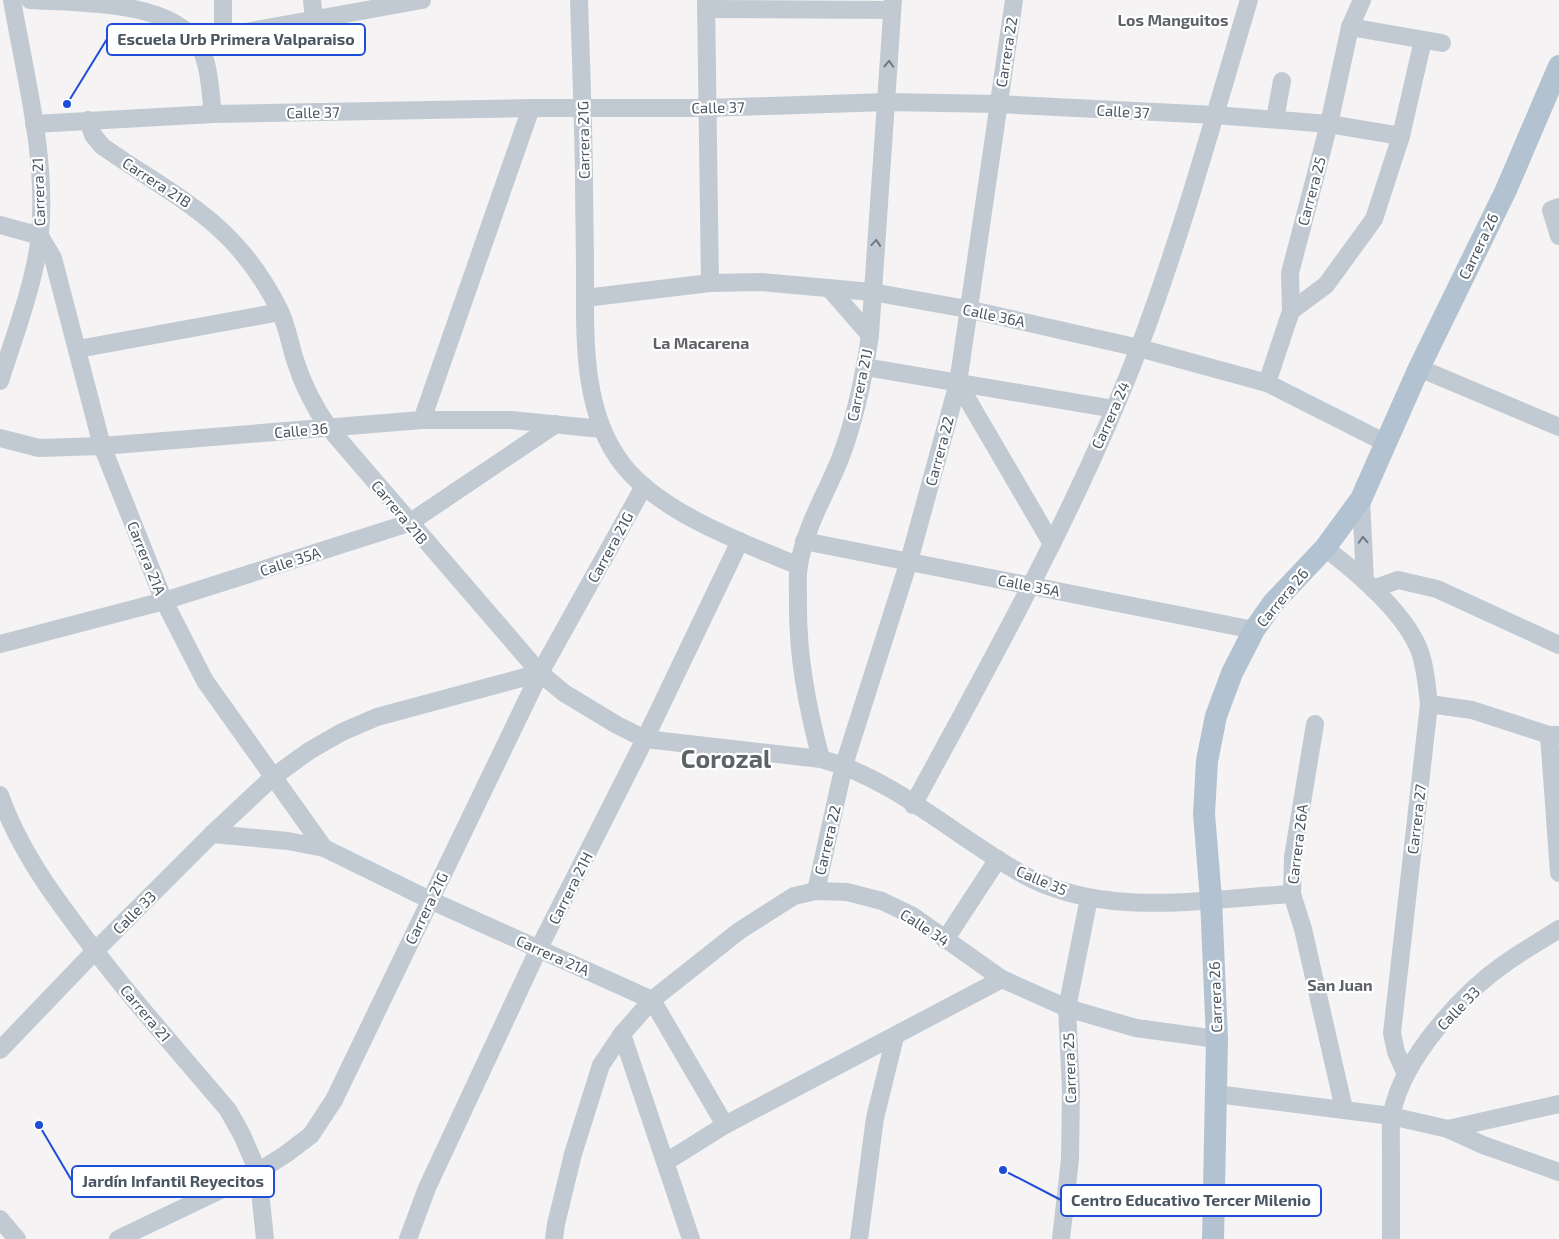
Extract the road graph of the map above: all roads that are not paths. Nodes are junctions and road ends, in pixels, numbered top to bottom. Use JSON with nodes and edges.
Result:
{"nodes":[{"id":1,"x":12,"y":0,"type":"edge"},
{"id":2,"x":30,"y":0,"type":"edge"},
{"id":3,"x":223,"y":0,"type":"edge"},
{"id":4,"x":312,"y":0,"type":"edge"},
{"id":5,"x":422,"y":0,"type":"edge"},
{"id":6,"x":579,"y":0,"type":"edge"},
{"id":7,"x":1014,"y":0,"type":"edge"},
{"id":8,"x":1249,"y":0,"type":"edge"},
{"id":9,"x":1362,"y":0,"type":"edge"},
{"id":10,"x":130,"y":4,"type":"edge"},
{"id":11,"x":706,"y":4,"type":"edge"},
{"id":12,"x":893,"y":5,"type":"edge"},
{"id":13,"x":314,"y":20,"type":"junction"},
{"id":14,"x":1350,"y":27,"type":"junction"},
{"id":15,"x":224,"y":36,"type":"junction"},
{"id":16,"x":1423,"y":40,"type":"junction"},
{"id":17,"x":1442,"y":43,"type":"dead end"},
{"id":18,"x":199,"y":45,"type":"junction"},
{"id":19,"x":1559,"y":66,"type":"edge"},
{"id":20,"x":1282,"y":81,"type":"dead end"},
{"id":21,"x":887,"y":102,"type":"junction"},
{"id":22,"x":998,"y":104,"type":"junction"},
{"id":23,"x":583,"y":107,"type":"junction"},
{"id":24,"x":531,"y":108,"type":"junction"},
{"id":25,"x":707,"y":108,"type":"junction"},
{"id":26,"x":213,"y":114,"type":"junction"},
{"id":27,"x":1215,"y":115,"type":"junction"},
{"id":28,"x":88,"y":120,"type":"junction"},
{"id":29,"x":1275,"y":120,"type":"junction"},
{"id":30,"x":34,"y":124,"type":"junction"},
{"id":31,"x":1329,"y":124,"type":"junction"},
{"id":32,"x":1401,"y":136,"type":"junction"},
{"id":33,"x":1555,"y":208,"type":"edge"},
{"id":34,"x":0,"y":225,"type":"edge"},
{"id":35,"x":40,"y":236,"type":"junction"},
{"id":36,"x":1559,"y":236,"type":"edge"},
{"id":37,"x":710,"y":283,"type":"junction"},
{"id":38,"x":829,"y":288,"type":"junction"},
{"id":39,"x":872,"y":292,"type":"junction"},
{"id":40,"x":585,"y":298,"type":"junction"},
{"id":41,"x":967,"y":309,"type":"junction"},
{"id":42,"x":280,"y":312,"type":"junction"},
{"id":43,"x":1291,"y":312,"type":"junction"},
{"id":44,"x":870,"y":335,"type":"junction"},
{"id":45,"x":1139,"y":348,"type":"junction"},
{"id":46,"x":78,"y":349,"type":"junction"},
{"id":47,"x":865,"y":367,"type":"junction"},
{"id":48,"x":1419,"y":368,"type":"junction"},
{"id":49,"x":0,"y":381,"type":"edge"},
{"id":50,"x":958,"y":383,"type":"junction"},
{"id":51,"x":1267,"y":383,"type":"junction"},
{"id":52,"x":1114,"y":409,"type":"junction"},
{"id":53,"x":422,"y":420,"type":"junction"},
{"id":54,"x":556,"y":424,"type":"junction"},
{"id":55,"x":1559,"y":427,"type":"edge"},
{"id":56,"x":329,"y":428,"type":"junction"},
{"id":57,"x":602,"y":429,"type":"junction"},
{"id":58,"x":0,"y":438,"type":"edge"},
{"id":59,"x":1384,"y":442,"type":"junction"},
{"id":60,"x":102,"y":446,"type":"junction"},
{"id":61,"x":644,"y":486,"type":"junction"},
{"id":62,"x":1360,"y":499,"type":"junction"},
{"id":63,"x":409,"y":523,"type":"junction"},
{"id":64,"x":740,"y":541,"type":"junction"},
{"id":65,"x":804,"y":541,"type":"junction"},
{"id":66,"x":1052,"y":544,"type":"junction"},
{"id":67,"x":1325,"y":548,"type":"junction"},
{"id":68,"x":909,"y":561,"type":"junction"},
{"id":69,"x":799,"y":566,"type":"junction"},
{"id":70,"x":1369,"y":585,"type":"junction"},
{"id":71,"x":1032,"y":586,"type":"junction"},
{"id":72,"x":164,"y":601,"type":"junction"},
{"id":73,"x":1254,"y":630,"type":"junction"},
{"id":74,"x":0,"y":644,"type":"edge"},
{"id":75,"x":1559,"y":645,"type":"edge"},
{"id":76,"x":540,"y":673,"type":"junction"},
{"id":77,"x":1429,"y":704,"type":"junction"},
{"id":78,"x":1315,"y":724,"type":"dead end"},
{"id":79,"x":1554,"y":735,"type":"edge"},
{"id":80,"x":645,"y":739,"type":"junction"},
{"id":81,"x":821,"y":759,"type":"junction"},
{"id":82,"x":844,"y":765,"type":"junction"},
{"id":83,"x":273,"y":777,"type":"junction"},
{"id":84,"x":0,"y":794,"type":"edge"},
{"id":85,"x":913,"y":805,"type":"junction"},
{"id":86,"x":4,"y":816,"type":"edge"},
{"id":87,"x":212,"y":834,"type":"junction"},
{"id":88,"x":324,"y":848,"type":"junction"},
{"id":89,"x":998,"y":859,"type":"junction"},
{"id":90,"x":1559,"y":873,"type":"edge"},
{"id":91,"x":816,"y":892,"type":"junction"},
{"id":92,"x":1292,"y":894,"type":"junction"},
{"id":93,"x":1089,"y":898,"type":"junction"},
{"id":94,"x":1211,"y":899,"type":"junction"},
{"id":95,"x":430,"y":900,"type":"junction"},
{"id":96,"x":1559,"y":929,"type":"edge"},
{"id":97,"x":945,"y":940,"type":"junction"},
{"id":98,"x":539,"y":948,"type":"junction"},
{"id":99,"x":94,"y":952,"type":"junction"},
{"id":100,"x":1002,"y":979,"type":"junction"},
{"id":101,"x":652,"y":1000,"type":"junction"},
{"id":102,"x":1067,"y":1008,"type":"junction"},
{"id":103,"x":622,"y":1034,"type":"junction"},
{"id":104,"x":895,"y":1037,"type":"junction"},
{"id":105,"x":1217,"y":1039,"type":"junction"},
{"id":106,"x":0,"y":1050,"type":"edge"},
{"id":107,"x":1406,"y":1074,"type":"junction"},
{"id":108,"x":1216,"y":1094,"type":"junction"},
{"id":109,"x":1559,"y":1104,"type":"edge"},
{"id":110,"x":1344,"y":1110,"type":"junction"},
{"id":111,"x":1392,"y":1116,"type":"junction"},
{"id":112,"x":725,"y":1125,"type":"junction"},
{"id":113,"x":1448,"y":1129,"type":"junction"},
{"id":114,"x":666,"y":1162,"type":"junction"},
{"id":115,"x":258,"y":1172,"type":"junction"},
{"id":116,"x":1559,"y":1172,"type":"edge"},
{"id":117,"x":0,"y":1219,"type":"edge"},
{"id":118,"x":17,"y":1239,"type":"edge"},
{"id":119,"x":118,"y":1239,"type":"edge"},
{"id":120,"x":265,"y":1239,"type":"edge"},
{"id":121,"x":408,"y":1239,"type":"edge"},
{"id":122,"x":554,"y":1239,"type":"edge"},
{"id":123,"x":691,"y":1239,"type":"edge"},
{"id":124,"x":859,"y":1239,"type":"edge"},
{"id":125,"x":1060,"y":1239,"type":"edge"},
{"id":126,"x":1213,"y":1239,"type":"edge"},
{"id":127,"x":1391,"y":1239,"type":"edge"}],
"edges":[{"from":1,"to":30,"type":"street","name":"Carrera 21"},
{"from":2,"to":10,"type":"street"},
{"from":3,"to":15,"type":"street"},
{"from":4,"to":13,"type":"street"},
{"from":5,"to":13,"type":"street"},
{"from":6,"to":23,"type":"street","name":"Carrera 21G"},
{"from":7,"to":22,"type":"street","name":"Carrera 22"},
{"from":8,"to":27,"type":"street","name":"Carrera 24"},
{"from":9,"to":14,"type":"street","name":"Carrera 25"},
{"from":10,"to":18,"type":"street"},
{"from":11,"to":12,"type":"street"},
{"from":11,"to":25,"type":"street"},
{"from":21,"to":12,"type":"street","name":"Carrera 21J","one_way":true},
{"from":13,"to":15,"type":"street"},
{"from":14,"to":16,"type":"street"},
{"from":14,"to":31,"type":"street","name":"Carrera 25"},
{"from":15,"to":18,"type":"street"},
{"from":16,"to":17,"type":"street"},
{"from":16,"to":32,"type":"street"},
{"from":18,"to":26,"type":"street"},
{"from":19,"to":48,"type":"main road","name":"Carrera 26"},
{"from":20,"to":29,"type":"street"},
{"from":21,"to":22,"type":"street","name":"Calle 37"},
{"from":21,"to":25,"type":"street","name":"Calle 37"},
{"from":39,"to":21,"type":"street","name":"Carrera 21J","one_way":true},
{"from":22,"to":27,"type":"street","name":"Calle 37"},
{"from":22,"to":41,"type":"street","name":"Carrera 22"},
{"from":23,"to":24,"type":"street","name":"Calle 37"},
{"from":23,"to":25,"type":"street","name":"Calle 37"},
{"from":23,"to":40,"type":"street","name":"Carrera 21G"},
{"from":24,"to":26,"type":"street","name":"Calle 37"},
{"from":24,"to":53,"type":"street"},
{"from":25,"to":37,"type":"street"},
{"from":26,"to":28,"type":"street","name":"Calle 37"},
{"from":27,"to":29,"type":"street","name":"Calle 37"},
{"from":27,"to":45,"type":"street","name":"Carrera 24"},
{"from":28,"to":30,"type":"street","name":"Calle 37"},
{"from":28,"to":42,"type":"street","name":"Carrera 21B"},
{"from":29,"to":31,"type":"street","name":"Calle 37"},
{"from":30,"to":35,"type":"street","name":"Carrera 21"},
{"from":31,"to":32,"type":"street","name":"Calle 37"},
{"from":31,"to":43,"type":"street","name":"Carrera 25"},
{"from":32,"to":43,"type":"street"},
{"from":33,"to":36,"type":"street"},
{"from":34,"to":35,"type":"street"},
{"from":35,"to":46,"type":"street","name":"Carrera 21A"},
{"from":35,"to":49,"type":"street","name":"Carrera 21"},
{"from":37,"to":38,"type":"street","name":"Calle 36A"},
{"from":37,"to":40,"type":"street","name":"Calle 36A"},
{"from":38,"to":39,"type":"street","name":"Calle 36A"},
{"from":38,"to":44,"type":"street"},
{"from":39,"to":41,"type":"street","name":"Calle 36A"},
{"from":39,"to":44,"type":"street","name":"Carrera 21J"},
{"from":40,"to":57,"type":"street","name":"Carrera 21G"},
{"from":41,"to":45,"type":"street","name":"Calle 36A"},
{"from":41,"to":50,"type":"street","name":"Carrera 22"},
{"from":42,"to":46,"type":"street"},
{"from":42,"to":56,"type":"street","name":"Carrera 21B"},
{"from":43,"to":51,"type":"street","name":"Carrera 25"},
{"from":44,"to":47,"type":"street","name":"Carrera 21J"},
{"from":45,"to":51,"type":"street","name":"Calle 36A"},
{"from":45,"to":52,"type":"street","name":"Carrera 24"},
{"from":46,"to":60,"type":"street","name":"Carrera 21A"},
{"from":47,"to":50,"type":"street"},
{"from":47,"to":65,"type":"street","name":"Carrera 21J"},
{"from":48,"to":55,"type":"street"},
{"from":48,"to":59,"type":"main road","name":"Carrera 26"},
{"from":50,"to":52,"type":"street"},
{"from":50,"to":66,"type":"street"},
{"from":50,"to":68,"type":"street","name":"Carrera 22"},
{"from":51,"to":59,"type":"street","name":"Calle 36A"},
{"from":52,"to":66,"type":"street","name":"Carrera 24"},
{"from":53,"to":54,"type":"street","name":"Calle 36"},
{"from":53,"to":56,"type":"street","name":"Calle 36"},
{"from":54,"to":57,"type":"street","name":"Calle 36"},
{"from":54,"to":63,"type":"street","name":"Calle 35A"},
{"from":56,"to":60,"type":"street","name":"Calle 36"},
{"from":56,"to":63,"type":"street","name":"Carrera 21B"},
{"from":57,"to":61,"type":"street"},
{"from":58,"to":60,"type":"street","name":"Calle 36"},
{"from":59,"to":62,"type":"main road","name":"Carrera 26"},
{"from":60,"to":72,"type":"street","name":"Carrera 21A"},
{"from":61,"to":64,"type":"street"},
{"from":61,"to":76,"type":"street","name":"Carrera 21G"},
{"from":62,"to":67,"type":"main road","name":"Carrera 26"},
{"from":70,"to":62,"type":"street","one_way":true},
{"from":63,"to":72,"type":"street","name":"Calle 35A"},
{"from":63,"to":76,"type":"street","name":"Carrera 21B"},
{"from":64,"to":69,"type":"street"},
{"from":64,"to":80,"type":"street","name":"Carrera 21H"},
{"from":65,"to":68,"type":"street","name":"Calle 35A"},
{"from":65,"to":69,"type":"street","name":"Carrera 21J"},
{"from":66,"to":71,"type":"street","name":"Carrera 24"},
{"from":67,"to":70,"type":"street","name":"Carrera 27"},
{"from":67,"to":73,"type":"main road","name":"Carrera 26"},
{"from":68,"to":71,"type":"street","name":"Calle 35A"},
{"from":68,"to":82,"type":"street","name":"Carrera 22"},
{"from":69,"to":81,"type":"street","name":"Carrera 21J"},
{"from":70,"to":75,"type":"street"},
{"from":70,"to":77,"type":"street","name":"Carrera 27"},
{"from":71,"to":73,"type":"street","name":"Calle 35A"},
{"from":71,"to":85,"type":"street","name":"Carrera 24"},
{"from":72,"to":74,"type":"street","name":"Calle 35A"},
{"from":72,"to":83,"type":"street","name":"Carrera 21A"},
{"from":73,"to":94,"type":"main road","name":"Carrera 26"},
{"from":76,"to":80,"type":"street","name":"Carrera 21B"},
{"from":76,"to":83,"type":"street","name":"Calle 33"},
{"from":76,"to":95,"type":"street","name":"Carrera 21G"},
{"from":77,"to":79,"type":"street"},
{"from":77,"to":107,"type":"street","name":"Carrera 27"},
{"from":78,"to":92,"type":"street","name":"Carrera 26A"},
{"from":79,"to":90,"type":"street"},
{"from":80,"to":81,"type":"street","name":"Carrera 21B"},
{"from":80,"to":98,"type":"street","name":"Carrera 21H"},
{"from":81,"to":82,"type":"street","name":"Calle 35"},
{"from":82,"to":85,"type":"street","name":"Calle 35"},
{"from":82,"to":91,"type":"street","name":"Carrera 22"},
{"from":83,"to":87,"type":"street","name":"Calle 33"},
{"from":83,"to":88,"type":"street","name":"Carrera 21A"},
{"from":84,"to":86,"type":"street","name":"Carrera 21"},
{"from":85,"to":89,"type":"street","name":"Calle 35"},
{"from":86,"to":99,"type":"street","name":"Carrera 21"},
{"from":87,"to":88,"type":"street","name":"Carrera 21A"},
{"from":87,"to":99,"type":"street","name":"Calle 33"},
{"from":88,"to":95,"type":"street","name":"Carrera 21A"},
{"from":89,"to":93,"type":"street","name":"Calle 35"},
{"from":89,"to":97,"type":"street"},
{"from":91,"to":97,"type":"street","name":"Calle 34"},
{"from":91,"to":101,"type":"street","name":"Calle 34"},
{"from":92,"to":94,"type":"street","name":"Calle 35"},
{"from":92,"to":110,"type":"street","name":"Carrera 26A"},
{"from":93,"to":94,"type":"street","name":"Calle 35"},
{"from":93,"to":102,"type":"street","name":"Carrera 25"},
{"from":94,"to":105,"type":"main road","name":"Carrera 26"},
{"from":95,"to":98,"type":"street","name":"Carrera 21A"},
{"from":95,"to":115,"type":"street","name":"Carrera 21G"},
{"from":96,"to":107,"type":"street","name":"Calle 33"},
{"from":97,"to":100,"type":"street","name":"Calle 34"},
{"from":98,"to":101,"type":"street","name":"Carrera 21A"},
{"from":98,"to":121,"type":"street","name":"Carrera 21H"},
{"from":99,"to":106,"type":"street","name":"Calle 33"},
{"from":99,"to":115,"type":"street","name":"Carrera 21"},
{"from":100,"to":102,"type":"street","name":"Calle 34"},
{"from":100,"to":104,"type":"street"},
{"from":101,"to":103,"type":"street"},
{"from":101,"to":112,"type":"street"},
{"from":102,"to":105,"type":"street","name":"Calle 34"},
{"from":102,"to":125,"type":"street","name":"Carrera 25"},
{"from":103,"to":114,"type":"street"},
{"from":103,"to":122,"type":"street"},
{"from":104,"to":112,"type":"street"},
{"from":104,"to":124,"type":"street"},
{"from":105,"to":108,"type":"main road","name":"Carrera 26"},
{"from":107,"to":111,"type":"street","name":"Calle 33"},
{"from":108,"to":110,"type":"street"},
{"from":108,"to":126,"type":"main road","name":"Carrera 26"},
{"from":109,"to":113,"type":"street"},
{"from":110,"to":111,"type":"street"},
{"from":111,"to":113,"type":"street"},
{"from":111,"to":127,"type":"street"},
{"from":112,"to":114,"type":"street"},
{"from":113,"to":116,"type":"street"},
{"from":114,"to":123,"type":"street"},
{"from":115,"to":119,"type":"street","name":"Carrera 21G"},
{"from":115,"to":120,"type":"street","name":"Carrera 21"},
{"from":117,"to":118,"type":"street"}]}
